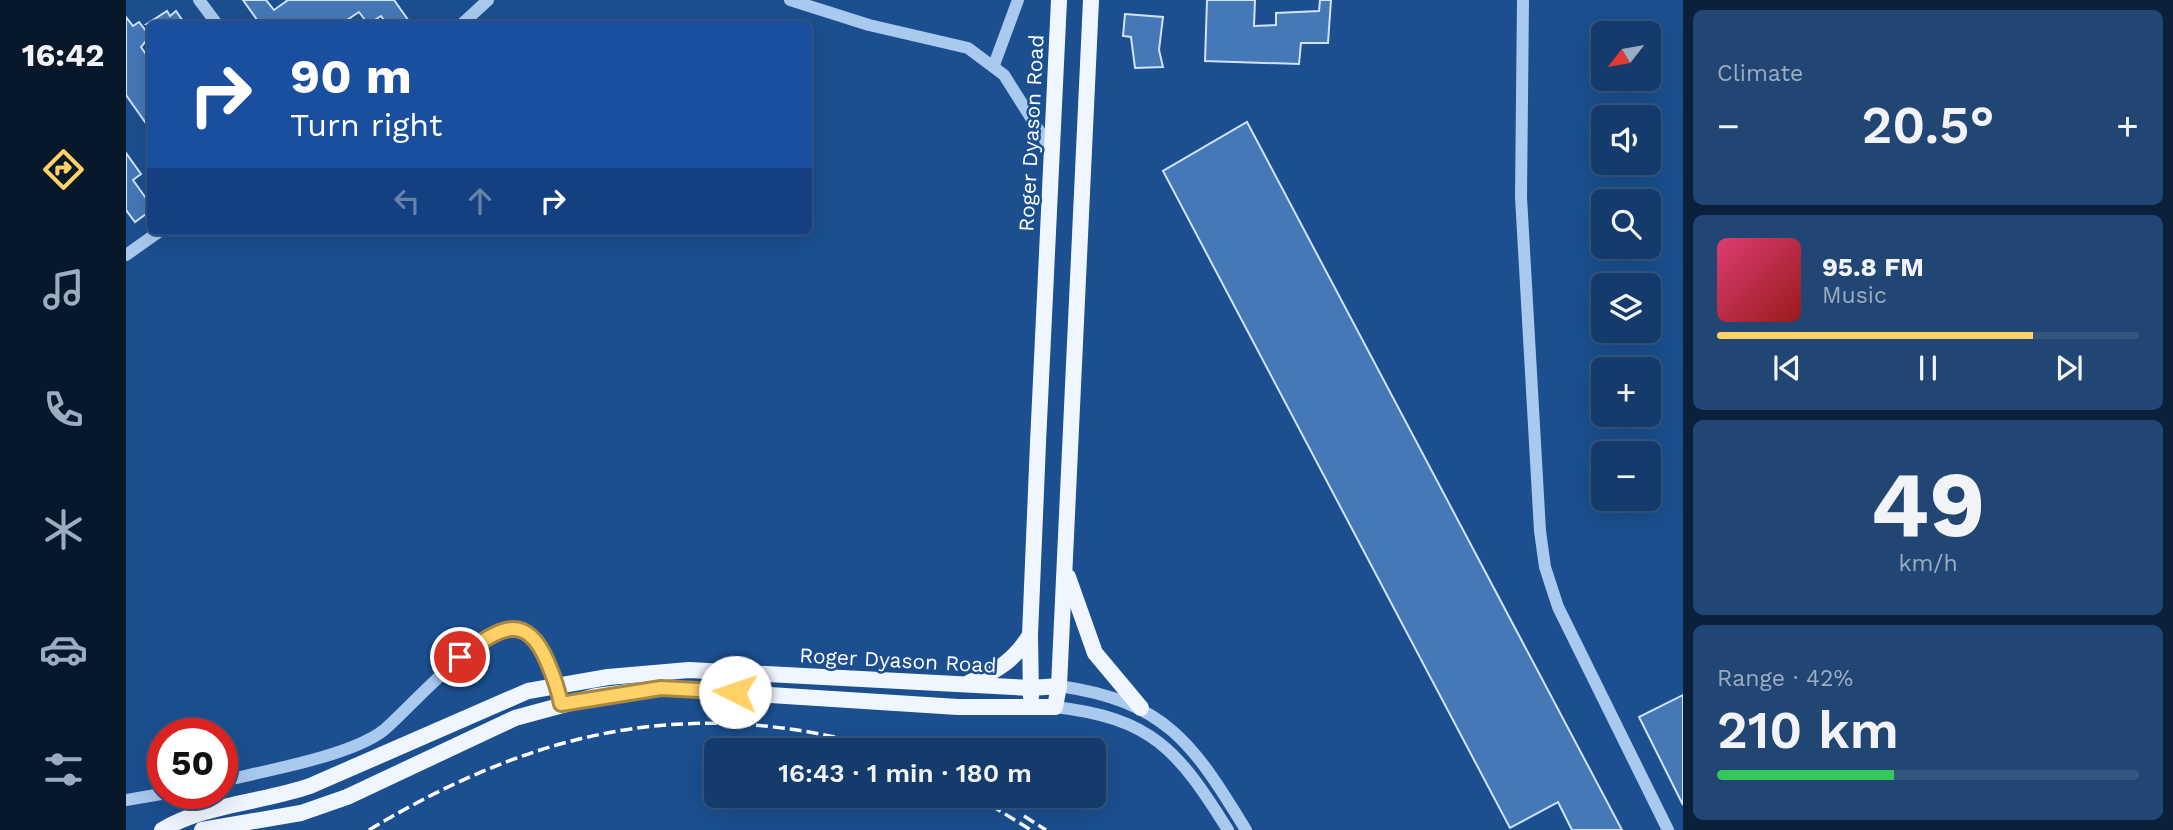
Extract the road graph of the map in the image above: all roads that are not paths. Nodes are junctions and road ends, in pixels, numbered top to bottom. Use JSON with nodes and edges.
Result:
{"nodes":[{"id":1,"x":199,"y":0,"type":"edge"},
{"id":2,"x":488,"y":0,"type":"edge"},
{"id":3,"x":790,"y":0,"type":"edge"},
{"id":4,"x":1018,"y":0,"type":"edge"},
{"id":5,"x":1059,"y":0,"type":"edge"},
{"id":6,"x":1091,"y":0,"type":"edge"},
{"id":7,"x":1523,"y":0,"type":"edge"},
{"id":8,"x":215,"y":21,"type":"edge"},
{"id":9,"x":465,"y":21,"type":"edge"},
{"id":10,"x":994,"y":65,"type":"junction"},
{"id":11,"x":1050,"y":148,"type":"junction"},
{"id":12,"x":154,"y":235,"type":"edge"},
{"id":13,"x":126,"y":255,"type":"edge"},
{"id":14,"x":1064,"y":565,"type":"junction"},
{"id":15,"x":1030,"y":635,"type":"junction"},
{"id":16,"x":961,"y":685,"type":"junction"},
{"id":17,"x":558,"y":686,"type":"junction"},
{"id":18,"x":1059,"y":686,"type":"junction"},
{"id":19,"x":1031,"y":688,"type":"junction"},
{"id":20,"x":561,"y":704,"type":"junction"},
{"id":21,"x":1031,"y":707,"type":"junction"},
{"id":22,"x":1055,"y":707,"type":"junction"},
{"id":23,"x":1141,"y":708,"type":"junction"},
{"id":24,"x":238,"y":777,"type":"edge"},
{"id":25,"x":147,"y":796,"type":"edge"},
{"id":26,"x":126,"y":800,"type":"edge"},
{"id":27,"x":162,"y":830,"type":"edge"},
{"id":28,"x":202,"y":830,"type":"edge"},
{"id":29,"x":1228,"y":830,"type":"edge"},
{"id":30,"x":1246,"y":830,"type":"edge"},
{"id":31,"x":1668,"y":830,"type":"edge"}],
"edges":[{"from":1,"to":8,"type":"street"},
{"from":2,"to":9,"type":"street"},
{"from":3,"to":10,"type":"street"},
{"from":4,"to":10,"type":"street"},
{"from":5,"to":11,"type":"main road","name":"Roger Dyason Road"},
{"from":6,"to":14,"type":"main road"},
{"from":7,"to":31,"type":"street"},
{"from":10,"to":11,"type":"street"},
{"from":11,"to":15,"type":"main road","name":"Roger Dyason Road"},
{"from":12,"to":13,"type":"street"},
{"from":14,"to":18,"type":"main road"},
{"from":14,"to":23,"type":"main road"},
{"from":15,"to":16,"type":"main road"},
{"from":15,"to":19,"type":"main road","name":"Roger Dyason Road"},
{"from":16,"to":17,"type":"main road","name":"Roger Dyason Road"},
{"from":16,"to":19,"type":"main road","name":"Roger Dyason Road"},
{"from":17,"to":20,"type":"main road"},
{"from":17,"to":24,"type":"street"},
{"from":17,"to":27,"type":"main road","name":"Roger Dyason Road"},
{"from":18,"to":19,"type":"main road","name":"Roger Dyason Road"},
{"from":18,"to":22,"type":"main road"},
{"from":18,"to":23,"type":"street"},
{"from":19,"to":21,"type":"main road","name":"Roger Dyason Road"},
{"from":20,"to":21,"type":"main road","name":"Roger Dyason Road"},
{"from":20,"to":28,"type":"main road","name":"Roger Dyason Road"},
{"from":21,"to":22,"type":"main road","name":"Roger Dyason Road"},
{"from":22,"to":29,"type":"street"},
{"from":23,"to":30,"type":"street"},
{"from":25,"to":26,"type":"street"}]}
